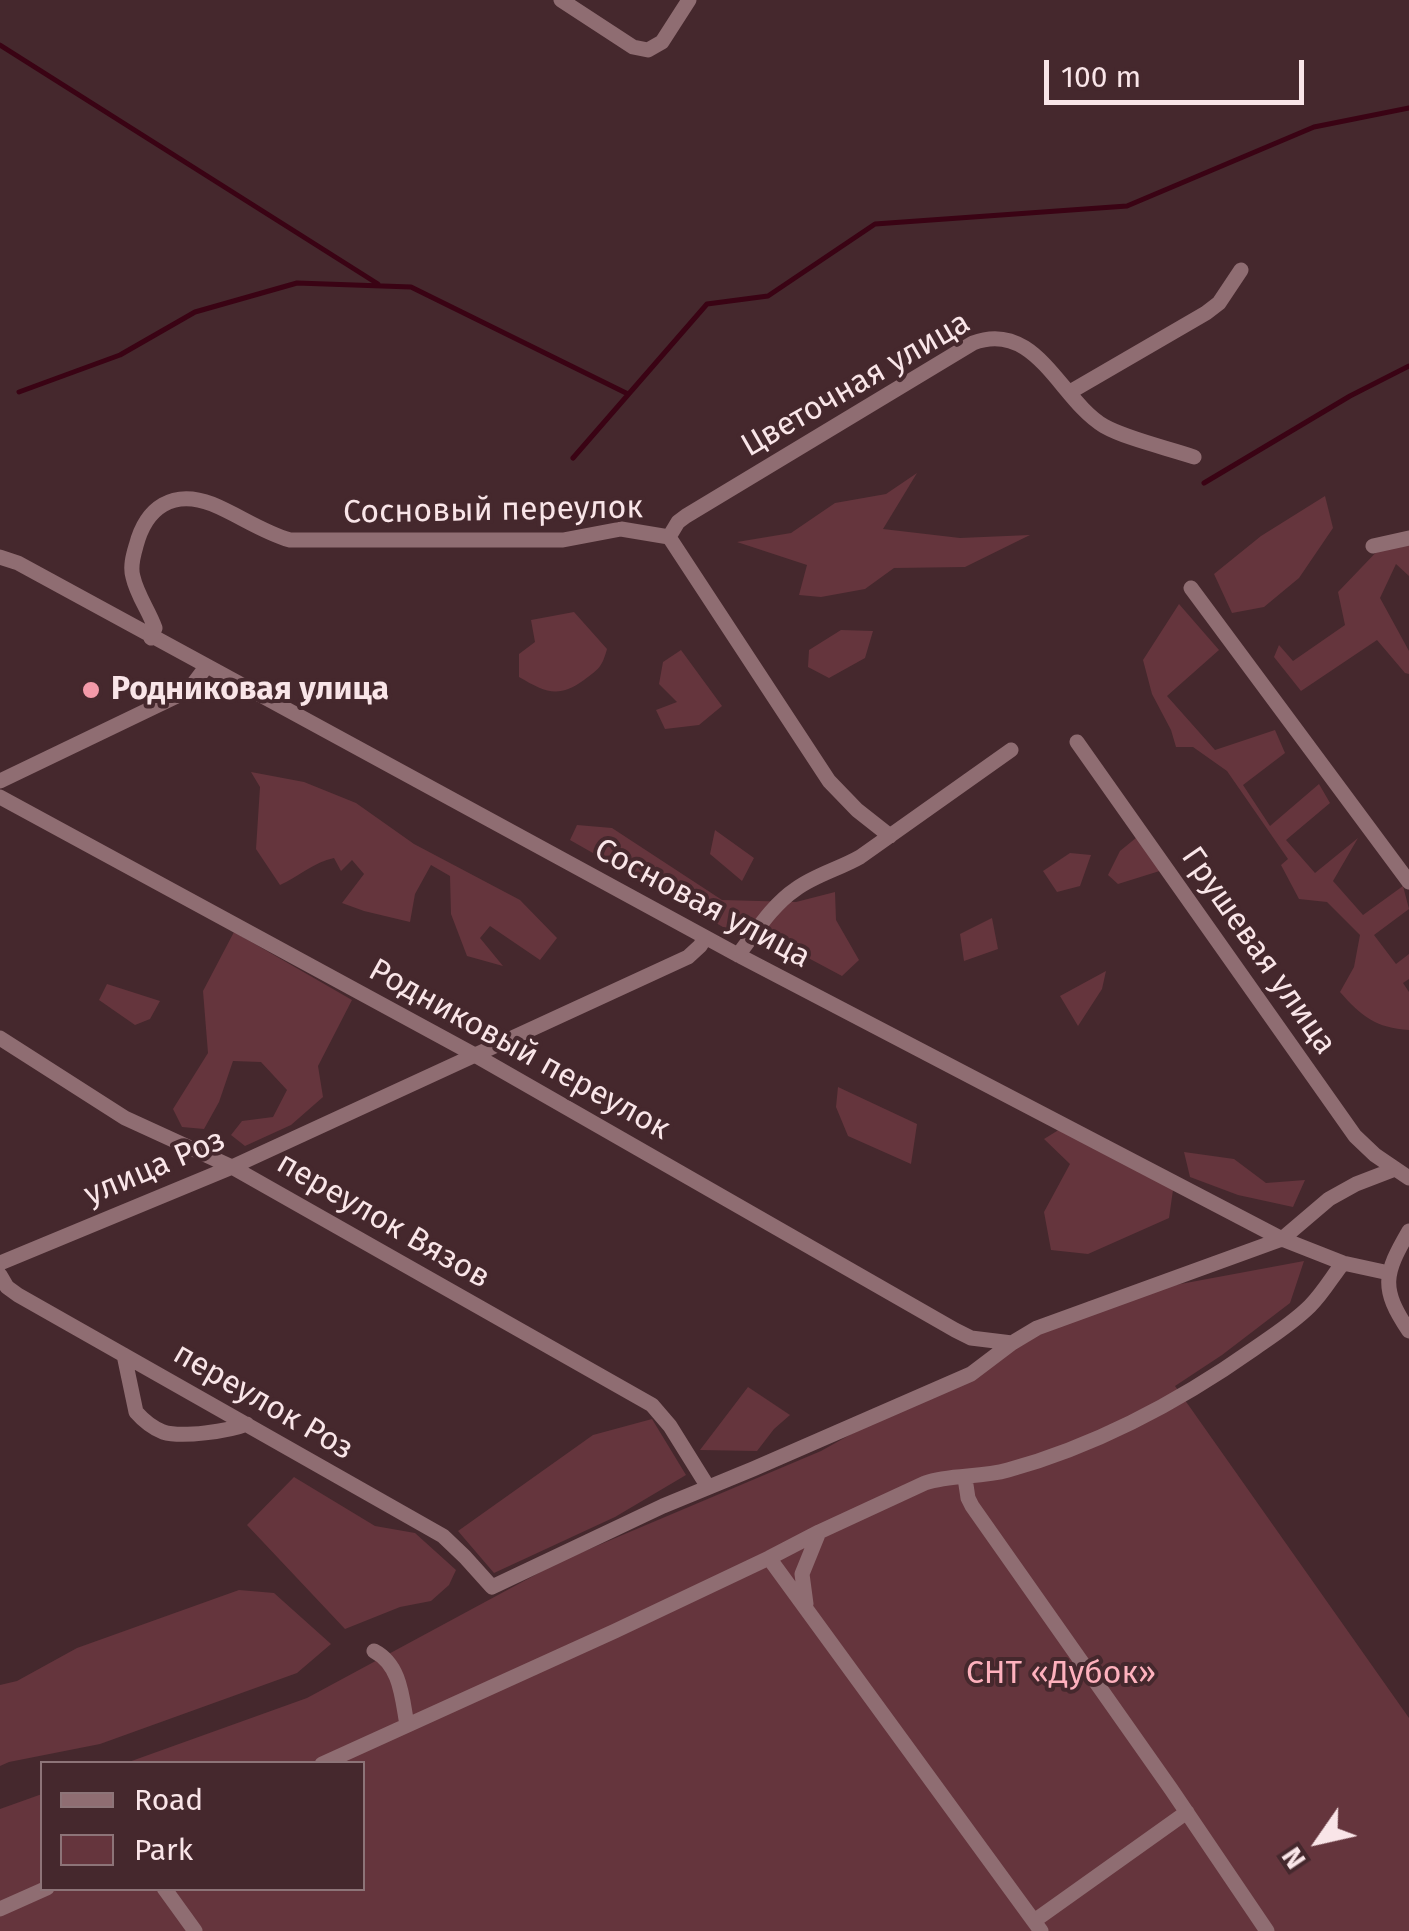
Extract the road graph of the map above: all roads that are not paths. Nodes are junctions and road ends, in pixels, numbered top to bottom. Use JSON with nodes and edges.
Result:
{"nodes":[{"id":1,"x":560,"y":0,"type":"edge"},
{"id":2,"x":689,"y":0,"type":"edge"},
{"id":3,"x":1240,"y":270,"type":"dead end"},
{"id":4,"x":1070,"y":392,"type":"junction"},
{"id":5,"x":1194,"y":457,"type":"dead end"},
{"id":6,"x":669,"y":536,"type":"junction"},
{"id":7,"x":1409,"y":538,"type":"edge"},
{"id":8,"x":1374,"y":546,"type":"dead end"},
{"id":9,"x":0,"y":557,"type":"edge"},
{"id":10,"x":1190,"y":588,"type":"dead end"},
{"id":11,"x":152,"y":638,"type":"junction"},
{"id":12,"x":206,"y":667,"type":"junction"},
{"id":13,"x":1076,"y":742,"type":"dead end"},
{"id":14,"x":1011,"y":750,"type":"dead end"},
{"id":15,"x":0,"y":781,"type":"edge"},
{"id":16,"x":0,"y":797,"type":"edge"},
{"id":17,"x":890,"y":836,"type":"junction"},
{"id":18,"x":1409,"y":882,"type":"edge"},
{"id":19,"x":705,"y":938,"type":"junction"},
{"id":20,"x":738,"y":955,"type":"junction"},
{"id":21,"x":0,"y":1038,"type":"edge"},
{"id":22,"x":473,"y":1054,"type":"junction"},
{"id":23,"x":232,"y":1167,"type":"junction"},
{"id":24,"x":1402,"y":1174,"type":"edge"},
{"id":25,"x":1409,"y":1231,"type":"edge"},
{"id":26,"x":1282,"y":1239,"type":"junction"},
{"id":27,"x":0,"y":1262,"type":"edge"},
{"id":28,"x":1343,"y":1263,"type":"junction"},
{"id":29,"x":1389,"y":1273,"type":"junction"},
{"id":30,"x":0,"y":1275,"type":"edge"},
{"id":31,"x":1409,"y":1330,"type":"edge"},
{"id":32,"x":1012,"y":1342,"type":"junction"},
{"id":33,"x":124,"y":1355,"type":"junction"},
{"id":34,"x":247,"y":1424,"type":"junction"},
{"id":35,"x":966,"y":1478,"type":"junction"},
{"id":36,"x":708,"y":1487,"type":"junction"},
{"id":37,"x":818,"y":1532,"type":"junction"},
{"id":38,"x":769,"y":1558,"type":"junction"},
{"id":39,"x":807,"y":1610,"type":"junction"},
{"id":40,"x":374,"y":1651,"type":"dead end"},
{"id":41,"x":407,"y":1725,"type":"junction"},
{"id":42,"x":329,"y":1761,"type":"edge"},
{"id":43,"x":1187,"y":1812,"type":"junction"},
{"id":44,"x":40,"y":1891,"type":"edge"},
{"id":45,"x":166,"y":1891,"type":"edge"},
{"id":46,"x":0,"y":1909,"type":"edge"},
{"id":47,"x":1037,"y":1926,"type":"edge"},
{"id":48,"x":194,"y":1931,"type":"edge"},
{"id":49,"x":1268,"y":1931,"type":"edge"}],
"edges":[{"from":1,"to":2,"type":"street"},
{"from":3,"to":4,"type":"street"},
{"from":4,"to":5,"type":"street","name":"Цветочная улица"},
{"from":4,"to":6,"type":"street","name":"Цветочная улица"},
{"from":6,"to":11,"type":"street","name":"Сосновый переулок"},
{"from":6,"to":17,"type":"street","name":"Сосновый переулок"},
{"from":7,"to":8,"type":"street"},
{"from":9,"to":11,"type":"street","name":"Сосновая улица"},
{"from":10,"to":18,"type":"street"},
{"from":11,"to":12,"type":"street","name":"Сосновая улица"},
{"from":12,"to":15,"type":"street"},
{"from":12,"to":19,"type":"street","name":"Сосновая улица"},
{"from":13,"to":24,"type":"street","name":"Грушевая улица"},
{"from":14,"to":17,"type":"street"},
{"from":16,"to":22,"type":"street","name":"Родниковый переулок"},
{"from":17,"to":20,"type":"street"},
{"from":19,"to":20,"type":"street","name":"Сосновая улица"},
{"from":19,"to":22,"type":"street","name":"улица Роз"},
{"from":20,"to":26,"type":"street","name":"Сосновая улица"},
{"from":21,"to":23,"type":"street","name":"переулок Вязов"},
{"from":22,"to":23,"type":"street","name":"улица Роз"},
{"from":22,"to":32,"type":"street","name":"Родниковый переулок"},
{"from":23,"to":27,"type":"street","name":"улица Роз"},
{"from":23,"to":36,"type":"street","name":"переулок Вязов"},
{"from":24,"to":26,"type":"street"},
{"from":25,"to":29,"type":"street"},
{"from":26,"to":28,"type":"street","name":"Сосновая улица"},
{"from":26,"to":32,"type":"street"},
{"from":28,"to":29,"type":"street","name":"Сосновая улица"},
{"from":28,"to":35,"type":"street"},
{"from":29,"to":31,"type":"street"},
{"from":30,"to":33,"type":"street","name":"переулок Роз"},
{"from":32,"to":36,"type":"street"},
{"from":33,"to":34,"type":"street","name":"переулок Роз"},
{"from":33,"to":34,"type":"street"},
{"from":34,"to":36,"type":"street","name":"переулок Роз"},
{"from":35,"to":37,"type":"street"},
{"from":35,"to":43,"type":"street"},
{"from":37,"to":38,"type":"street"},
{"from":37,"to":39,"type":"street"},
{"from":38,"to":39,"type":"street"},
{"from":38,"to":41,"type":"street"},
{"from":39,"to":47,"type":"street"},
{"from":40,"to":41,"type":"street"},
{"from":41,"to":42,"type":"street"},
{"from":43,"to":47,"type":"street"},
{"from":43,"to":49,"type":"street"},
{"from":44,"to":46,"type":"street"},
{"from":45,"to":48,"type":"street"}]}
